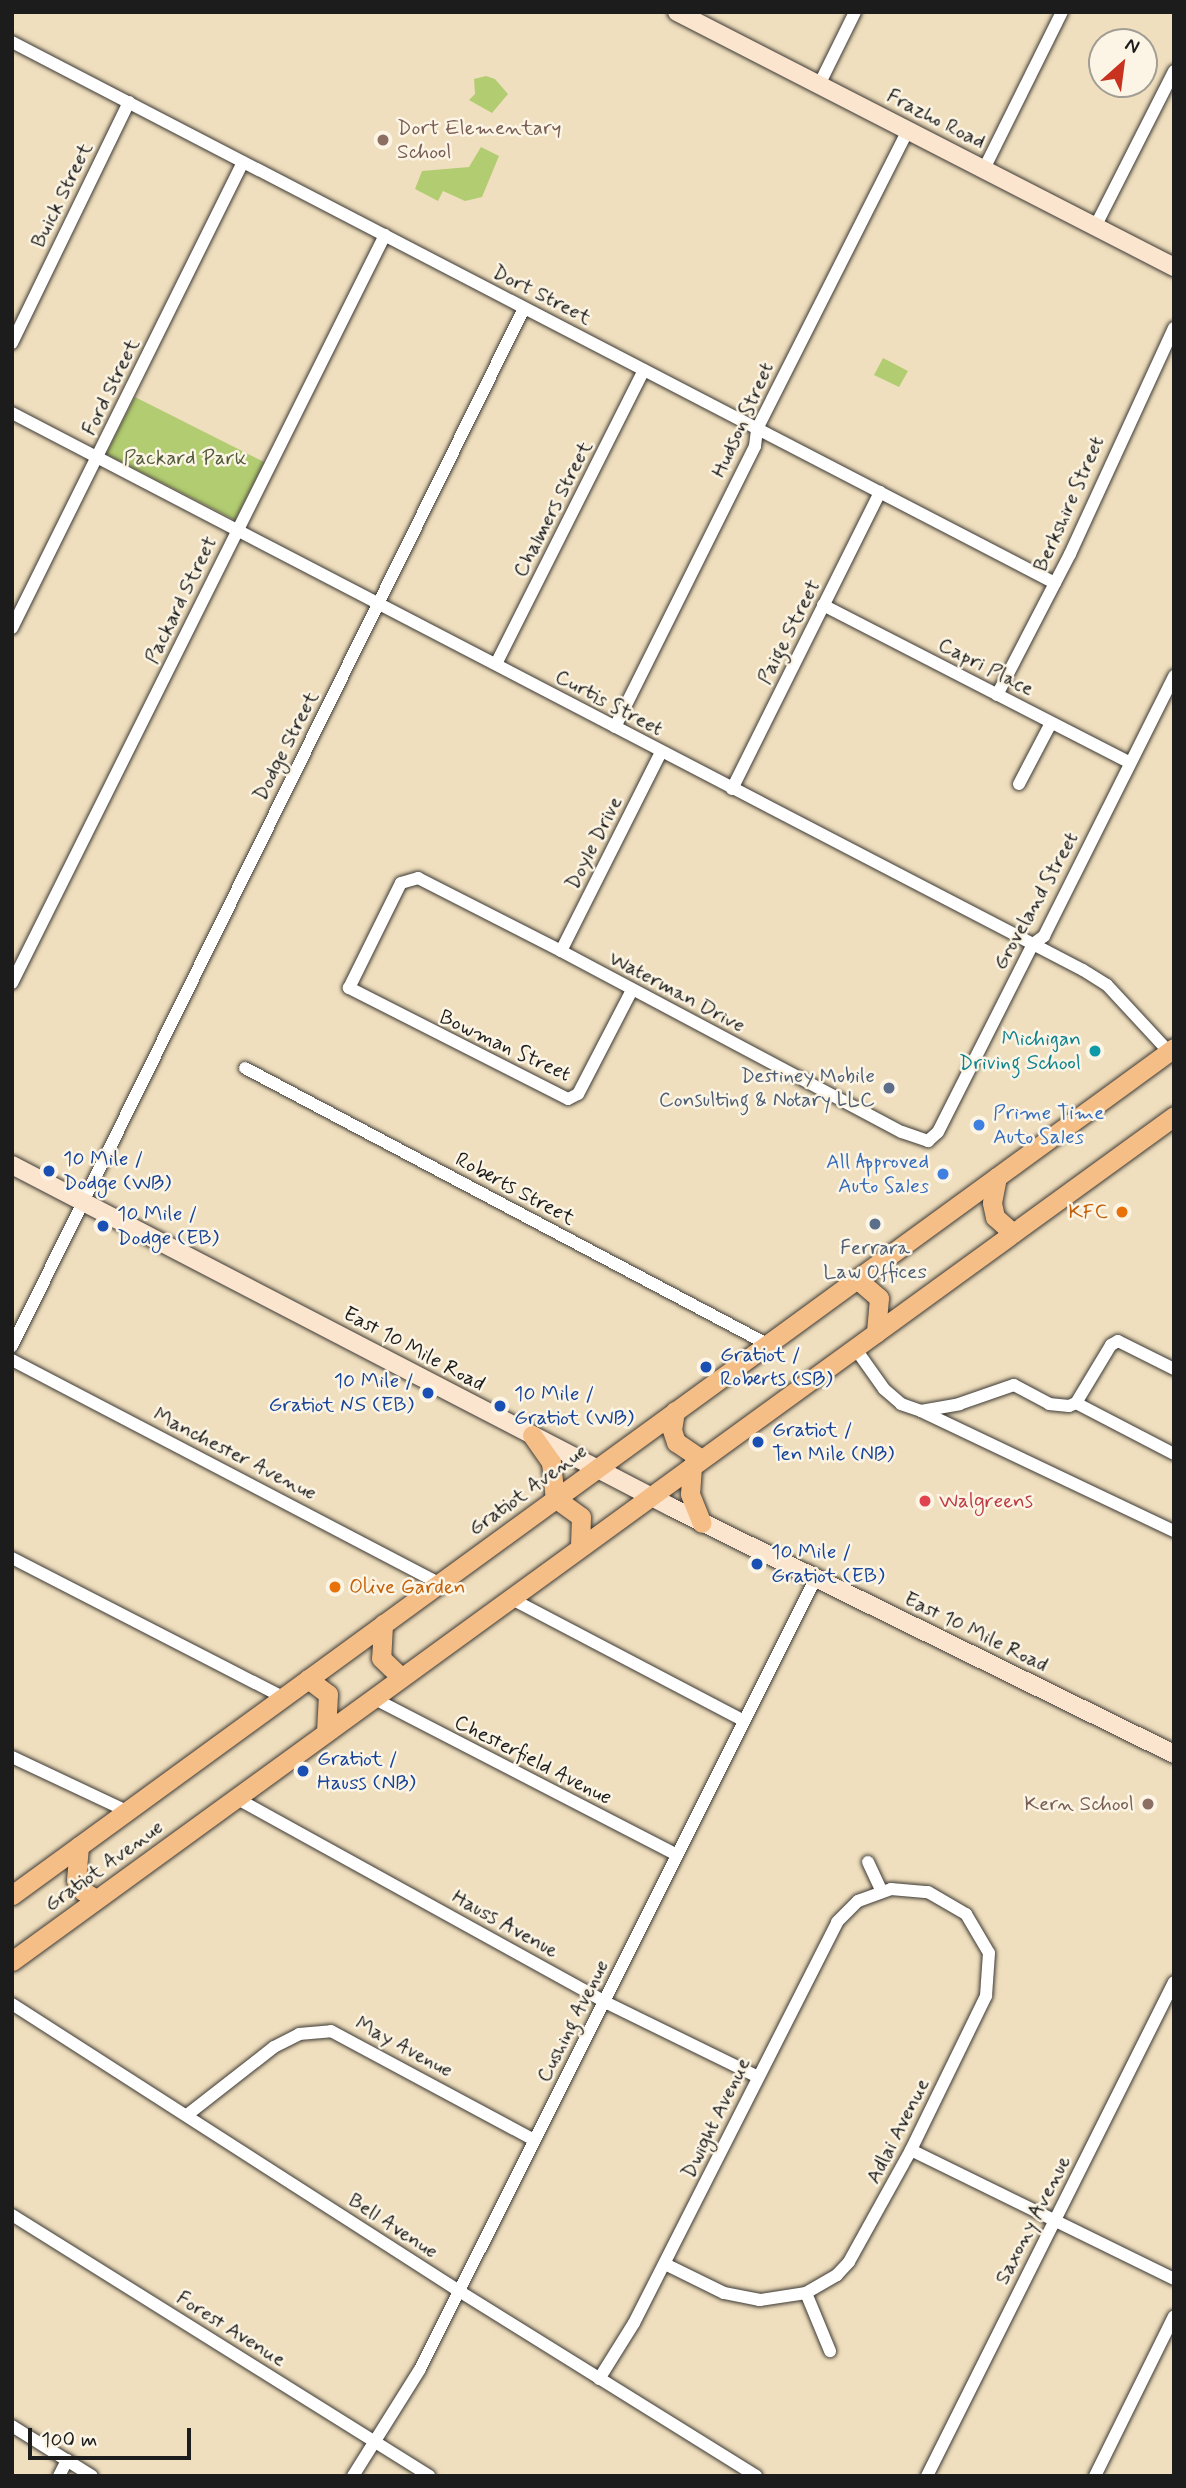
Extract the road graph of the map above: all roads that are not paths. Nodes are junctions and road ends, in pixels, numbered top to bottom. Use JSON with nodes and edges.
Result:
{"nodes":[{"id":1,"x":677,"y":12,"type":"edge"},
{"id":2,"x":855,"y":12,"type":"edge"},
{"id":3,"x":1062,"y":12,"type":"edge"},
{"id":4,"x":13,"y":45,"type":"edge"},
{"id":5,"x":1174,"y":71,"type":"edge"},
{"id":6,"x":819,"y":85,"type":"junction"},
{"id":7,"x":129,"y":103,"type":"junction"},
{"id":8,"x":908,"y":130,"type":"junction"},
{"id":9,"x":243,"y":162,"type":"junction"},
{"id":10,"x":984,"y":169,"type":"junction"},
{"id":11,"x":1095,"y":227,"type":"junction"},
{"id":12,"x":385,"y":235,"type":"junction"},
{"id":13,"x":1174,"y":267,"type":"edge"},
{"id":14,"x":524,"y":307,"type":"junction"},
{"id":15,"x":1174,"y":328,"type":"edge"},
{"id":16,"x":12,"y":343,"type":"edge"},
{"id":17,"x":644,"y":370,"type":"junction"},
{"id":18,"x":12,"y":413,"type":"edge"},
{"id":19,"x":757,"y":429,"type":"junction"},
{"id":20,"x":98,"y":457,"type":"junction"},
{"id":21,"x":880,"y":492,"type":"junction"},
{"id":22,"x":237,"y":530,"type":"junction"},
{"id":23,"x":1055,"y":583,"type":"junction"},
{"id":24,"x":379,"y":603,"type":"junction"},
{"id":25,"x":824,"y":605,"type":"junction"},
{"id":26,"x":12,"y":628,"type":"edge"},
{"id":27,"x":496,"y":664,"type":"junction"},
{"id":28,"x":1174,"y":676,"type":"edge"},
{"id":29,"x":997,"y":695,"type":"junction"},
{"id":30,"x":1051,"y":723,"type":"junction"},
{"id":31,"x":615,"y":727,"type":"junction"},
{"id":32,"x":661,"y":752,"type":"junction"},
{"id":33,"x":1130,"y":763,"type":"junction"},
{"id":34,"x":1019,"y":785,"type":"dead end"},
{"id":35,"x":732,"y":789,"type":"junction"},
{"id":36,"x":1033,"y":944,"type":"junction"},
{"id":37,"x":561,"y":951,"type":"junction"},
{"id":38,"x":12,"y":983,"type":"edge"},
{"id":39,"x":349,"y":988,"type":"joint"},
{"id":40,"x":632,"y":990,"type":"junction"},
{"id":41,"x":1171,"y":1050,"type":"edge"},
{"id":42,"x":245,"y":1068,"type":"dead end"},
{"id":43,"x":1174,"y":1116,"type":"edge"},
{"id":44,"x":928,"y":1141,"type":"joint"},
{"id":45,"x":12,"y":1165,"type":"edge"},
{"id":46,"x":997,"y":1177,"type":"junction"},
{"id":47,"x":81,"y":1200,"type":"junction"},
{"id":48,"x":1013,"y":1233,"type":"junction"},
{"id":49,"x":857,"y":1279,"type":"junction"},
{"id":50,"x":876,"y":1333,"type":"junction"},
{"id":51,"x":767,"y":1344,"type":"junction"},
{"id":52,"x":12,"y":1346,"type":"edge"},
{"id":53,"x":855,"y":1348,"type":"junction"},
{"id":54,"x":12,"y":1360,"type":"edge"},
{"id":55,"x":1174,"y":1368,"type":"edge"},
{"id":56,"x":1076,"y":1403,"type":"junction"},
{"id":57,"x":675,"y":1411,"type":"junction"},
{"id":58,"x":921,"y":1411,"type":"junction"},
{"id":59,"x":532,"y":1434,"type":"junction"},
{"id":60,"x":1174,"y":1454,"type":"edge"},
{"id":61,"x":696,"y":1463,"type":"junction"},
{"id":62,"x":596,"y":1469,"type":"junction"},
{"id":63,"x":650,"y":1496,"type":"junction"},
{"id":64,"x":555,"y":1498,"type":"junction"},
{"id":65,"x":702,"y":1522,"type":"junction"},
{"id":66,"x":1174,"y":1531,"type":"edge"},
{"id":67,"x":580,"y":1547,"type":"junction"},
{"id":68,"x":12,"y":1558,"type":"edge"},
{"id":69,"x":816,"y":1578,"type":"junction"},
{"id":70,"x":439,"y":1583,"type":"junction"},
{"id":71,"x":510,"y":1598,"type":"junction"},
{"id":72,"x":383,"y":1624,"type":"junction"},
{"id":73,"x":401,"y":1677,"type":"junction"},
{"id":74,"x":308,"y":1679,"type":"junction"},
{"id":75,"x":283,"y":1697,"type":"junction"},
{"id":76,"x":373,"y":1698,"type":"junction"},
{"id":77,"x":744,"y":1721,"type":"junction"},
{"id":78,"x":326,"y":1732,"type":"junction"},
{"id":79,"x":1174,"y":1755,"type":"edge"},
{"id":80,"x":12,"y":1757,"type":"edge"},
{"id":81,"x":236,"y":1798,"type":"junction"},
{"id":82,"x":127,"y":1811,"type":"junction"},
{"id":83,"x":79,"y":1846,"type":"junction"},
{"id":84,"x":677,"y":1855,"type":"junction"},
{"id":85,"x":868,"y":1862,"type":"dead end"},
{"id":86,"x":881,"y":1890,"type":"junction"},
{"id":87,"x":12,"y":1895,"type":"edge"},
{"id":88,"x":96,"y":1899,"type":"junction"},
{"id":89,"x":12,"y":1961,"type":"edge"},
{"id":90,"x":1174,"y":1982,"type":"edge"},
{"id":91,"x":605,"y":2002,"type":"junction"},
{"id":92,"x":12,"y":2004,"type":"edge"},
{"id":93,"x":758,"y":2077,"type":"junction"},
{"id":94,"x":187,"y":2115,"type":"junction"},
{"id":95,"x":534,"y":2140,"type":"junction"},
{"id":96,"x":911,"y":2150,"type":"junction"},
{"id":97,"x":12,"y":2215,"type":"edge"},
{"id":98,"x":1053,"y":2221,"type":"junction"},
{"id":99,"x":665,"y":2264,"type":"junction"},
{"id":100,"x":1174,"y":2279,"type":"edge"},
{"id":101,"x":459,"y":2291,"type":"junction"},
{"id":102,"x":806,"y":2293,"type":"junction"},
{"id":103,"x":1174,"y":2316,"type":"edge"},
{"id":104,"x":830,"y":2351,"type":"dead end"},
{"id":105,"x":599,"y":2379,"type":"junction"},
{"id":106,"x":12,"y":2426,"type":"edge"},
{"id":107,"x":374,"y":2442,"type":"junction"},
{"id":108,"x":67,"y":2460,"type":"junction"},
{"id":109,"x":59,"y":2476,"type":"edge"},
{"id":110,"x":92,"y":2476,"type":"edge"},
{"id":111,"x":353,"y":2476,"type":"edge"},
{"id":112,"x":429,"y":2476,"type":"edge"},
{"id":113,"x":756,"y":2476,"type":"edge"},
{"id":114,"x":927,"y":2476,"type":"edge"},
{"id":115,"x":1095,"y":2476,"type":"edge"}],
"edges":[{"from":1,"to":6,"type":"main road","name":"Frazho Road"},
{"from":2,"to":6,"type":"street"},
{"from":3,"to":10,"type":"street"},
{"from":4,"to":7,"type":"street","name":"Dort Street"},
{"from":5,"to":11,"type":"street"},
{"from":6,"to":8,"type":"main road","name":"Frazho Road"},
{"from":7,"to":9,"type":"street","name":"Dort Street"},
{"from":7,"to":16,"type":"street","name":"Buick Street"},
{"from":8,"to":10,"type":"main road","name":"Frazho Road"},
{"from":8,"to":19,"type":"street","name":"Hudson Street"},
{"from":9,"to":12,"type":"street","name":"Dort Street"},
{"from":9,"to":20,"type":"street","name":"Ford Street"},
{"from":10,"to":11,"type":"main road","name":"Frazho Road"},
{"from":11,"to":13,"type":"main road","name":"Frazho Road"},
{"from":12,"to":14,"type":"street","name":"Dort Street"},
{"from":12,"to":22,"type":"street","name":"Packard Street"},
{"from":14,"to":17,"type":"street","name":"Dort Street"},
{"from":14,"to":24,"type":"street","name":"Dodge Street"},
{"from":15,"to":23,"type":"street","name":"Berkshire Street"},
{"from":17,"to":19,"type":"street","name":"Dort Street"},
{"from":17,"to":27,"type":"street","name":"Chalmers Street"},
{"from":18,"to":20,"type":"street","name":"Curtis Street"},
{"from":19,"to":21,"type":"street","name":"Dort Street"},
{"from":19,"to":31,"type":"street","name":"Hudson Street"},
{"from":20,"to":22,"type":"street","name":"Curtis Street"},
{"from":20,"to":26,"type":"street","name":"Ford Street"},
{"from":21,"to":23,"type":"street","name":"Dort Street"},
{"from":21,"to":25,"type":"street","name":"Paige Street"},
{"from":22,"to":24,"type":"street","name":"Curtis Street"},
{"from":22,"to":38,"type":"street","name":"Packard Street"},
{"from":23,"to":29,"type":"street","name":"Berkshire Street"},
{"from":24,"to":27,"type":"street","name":"Curtis Street"},
{"from":24,"to":47,"type":"street","name":"Dodge Street"},
{"from":25,"to":29,"type":"street","name":"Capri Place"},
{"from":25,"to":35,"type":"street","name":"Paige Street"},
{"from":27,"to":31,"type":"street","name":"Curtis Street"},
{"from":28,"to":33,"type":"street","name":"Groveland Street"},
{"from":29,"to":30,"type":"street","name":"Capri Place"},
{"from":30,"to":33,"type":"street","name":"Capri Place"},
{"from":30,"to":34,"type":"street"},
{"from":31,"to":32,"type":"street","name":"Curtis Street"},
{"from":32,"to":35,"type":"street","name":"Curtis Street"},
{"from":32,"to":37,"type":"street","name":"Doyle Drive"},
{"from":33,"to":36,"type":"street","name":"Groveland Street"},
{"from":35,"to":36,"type":"street","name":"Curtis Street"},
{"from":36,"to":41,"type":"street","name":"Curtis Street"},
{"from":36,"to":44,"type":"street","name":"Groveland Street"},
{"from":37,"to":39,"type":"street","name":"Waterman Drive"},
{"from":37,"to":40,"type":"street","name":"Waterman Drive"},
{"from":39,"to":40,"type":"street","name":"Bowman Street"},
{"from":40,"to":44,"type":"street","name":"Waterman Drive"},
{"from":41,"to":46,"type":"main road","name":"Gratiot Avenue"},
{"from":42,"to":51,"type":"street","name":"Roberts Street"},
{"from":43,"to":48,"type":"main road","name":"Gratiot Avenue"},
{"from":45,"to":47,"type":"main road","name":"East 10 Mile Road"},
{"from":46,"to":48,"type":"main road"},
{"from":46,"to":49,"type":"main road","name":"Gratiot Avenue"},
{"from":47,"to":52,"type":"street","name":"Dodge Street"},
{"from":47,"to":59,"type":"main road","name":"East 10 Mile Road"},
{"from":48,"to":50,"type":"main road","name":"Gratiot Avenue"},
{"from":49,"to":50,"type":"main road"},
{"from":49,"to":51,"type":"main road","name":"Gratiot Avenue"},
{"from":50,"to":53,"type":"main road","name":"Gratiot Avenue"},
{"from":51,"to":57,"type":"main road","name":"Gratiot Avenue"},
{"from":53,"to":58,"type":"street"},
{"from":53,"to":61,"type":"main road","name":"Gratiot Avenue"},
{"from":54,"to":70,"type":"street","name":"Manchester Avenue"},
{"from":55,"to":56,"type":"street"},
{"from":56,"to":58,"type":"street"},
{"from":56,"to":60,"type":"street"},
{"from":57,"to":61,"type":"main road"},
{"from":57,"to":62,"type":"main road","name":"Gratiot Avenue"},
{"from":58,"to":66,"type":"street"},
{"from":59,"to":62,"type":"main road","name":"East 10 Mile Road"},
{"from":59,"to":64,"type":"main road"},
{"from":61,"to":63,"type":"main road","name":"Gratiot Avenue"},
{"from":61,"to":65,"type":"main road"},
{"from":62,"to":63,"type":"main road","name":"East 10 Mile Road"},
{"from":62,"to":64,"type":"main road","name":"Gratiot Avenue"},
{"from":63,"to":65,"type":"main road","name":"East 10 Mile Road"},
{"from":63,"to":67,"type":"main road","name":"Gratiot Avenue"},
{"from":64,"to":67,"type":"main road"},
{"from":64,"to":70,"type":"main road","name":"Gratiot Avenue"},
{"from":65,"to":69,"type":"main road","name":"East 10 Mile Road"},
{"from":67,"to":71,"type":"main road","name":"Gratiot Avenue"},
{"from":68,"to":75,"type":"street"},
{"from":69,"to":77,"type":"street","name":"Cushing Avenue"},
{"from":69,"to":79,"type":"main road","name":"East 10 Mile Road"},
{"from":70,"to":72,"type":"main road","name":"Gratiot Avenue"},
{"from":71,"to":73,"type":"main road","name":"Gratiot Avenue"},
{"from":71,"to":77,"type":"street"},
{"from":72,"to":73,"type":"main road"},
{"from":72,"to":74,"type":"main road","name":"Gratiot Avenue"},
{"from":73,"to":76,"type":"main road","name":"Gratiot Avenue"},
{"from":74,"to":75,"type":"main road","name":"Gratiot Avenue"},
{"from":74,"to":78,"type":"main road"},
{"from":75,"to":82,"type":"main road","name":"Gratiot Avenue"},
{"from":76,"to":78,"type":"main road","name":"Gratiot Avenue"},
{"from":76,"to":84,"type":"street","name":"Chesterfield Avenue"},
{"from":77,"to":84,"type":"street","name":"Cushing Avenue"},
{"from":78,"to":81,"type":"main road","name":"Gratiot Avenue"},
{"from":80,"to":82,"type":"street"},
{"from":81,"to":88,"type":"main road","name":"Gratiot Avenue"},
{"from":81,"to":91,"type":"street","name":"Hauss Avenue"},
{"from":82,"to":83,"type":"main road","name":"Gratiot Avenue"},
{"from":83,"to":87,"type":"main road","name":"Gratiot Avenue"},
{"from":83,"to":88,"type":"main road"},
{"from":84,"to":91,"type":"street","name":"Cushing Avenue"},
{"from":85,"to":86,"type":"street"},
{"from":86,"to":93,"type":"street","name":"Dwight Avenue"},
{"from":86,"to":96,"type":"street","name":"Adlai Avenue"},
{"from":88,"to":89,"type":"main road","name":"Gratiot Avenue"},
{"from":90,"to":98,"type":"street","name":"Saxony Avenue"},
{"from":91,"to":93,"type":"street","name":"Hauss Avenue"},
{"from":91,"to":95,"type":"street","name":"Cushing Avenue"},
{"from":92,"to":94,"type":"street","name":"Bell Avenue"},
{"from":93,"to":99,"type":"street","name":"Dwight Avenue"},
{"from":94,"to":95,"type":"street","name":"May Avenue"},
{"from":94,"to":101,"type":"street","name":"Bell Avenue"},
{"from":95,"to":101,"type":"street","name":"Cushing Avenue"},
{"from":96,"to":98,"type":"street"},
{"from":96,"to":102,"type":"street","name":"Adlai Avenue"},
{"from":97,"to":107,"type":"street","name":"Forest Avenue"},
{"from":98,"to":100,"type":"street"},
{"from":98,"to":114,"type":"street","name":"Saxony Avenue"},
{"from":99,"to":102,"type":"street","name":"Adlai Avenue"},
{"from":99,"to":105,"type":"street","name":"Dwight Avenue"},
{"from":101,"to":105,"type":"street","name":"Bell Avenue"},
{"from":101,"to":107,"type":"street","name":"Cushing Avenue"},
{"from":102,"to":104,"type":"street"},
{"from":103,"to":115,"type":"street"},
{"from":105,"to":113,"type":"street","name":"Bell Avenue"},
{"from":106,"to":108,"type":"street"},
{"from":107,"to":111,"type":"street","name":"Cushing Avenue"},
{"from":107,"to":112,"type":"street","name":"Forest Avenue"},
{"from":108,"to":109,"type":"street"},
{"from":108,"to":110,"type":"street"}]}
